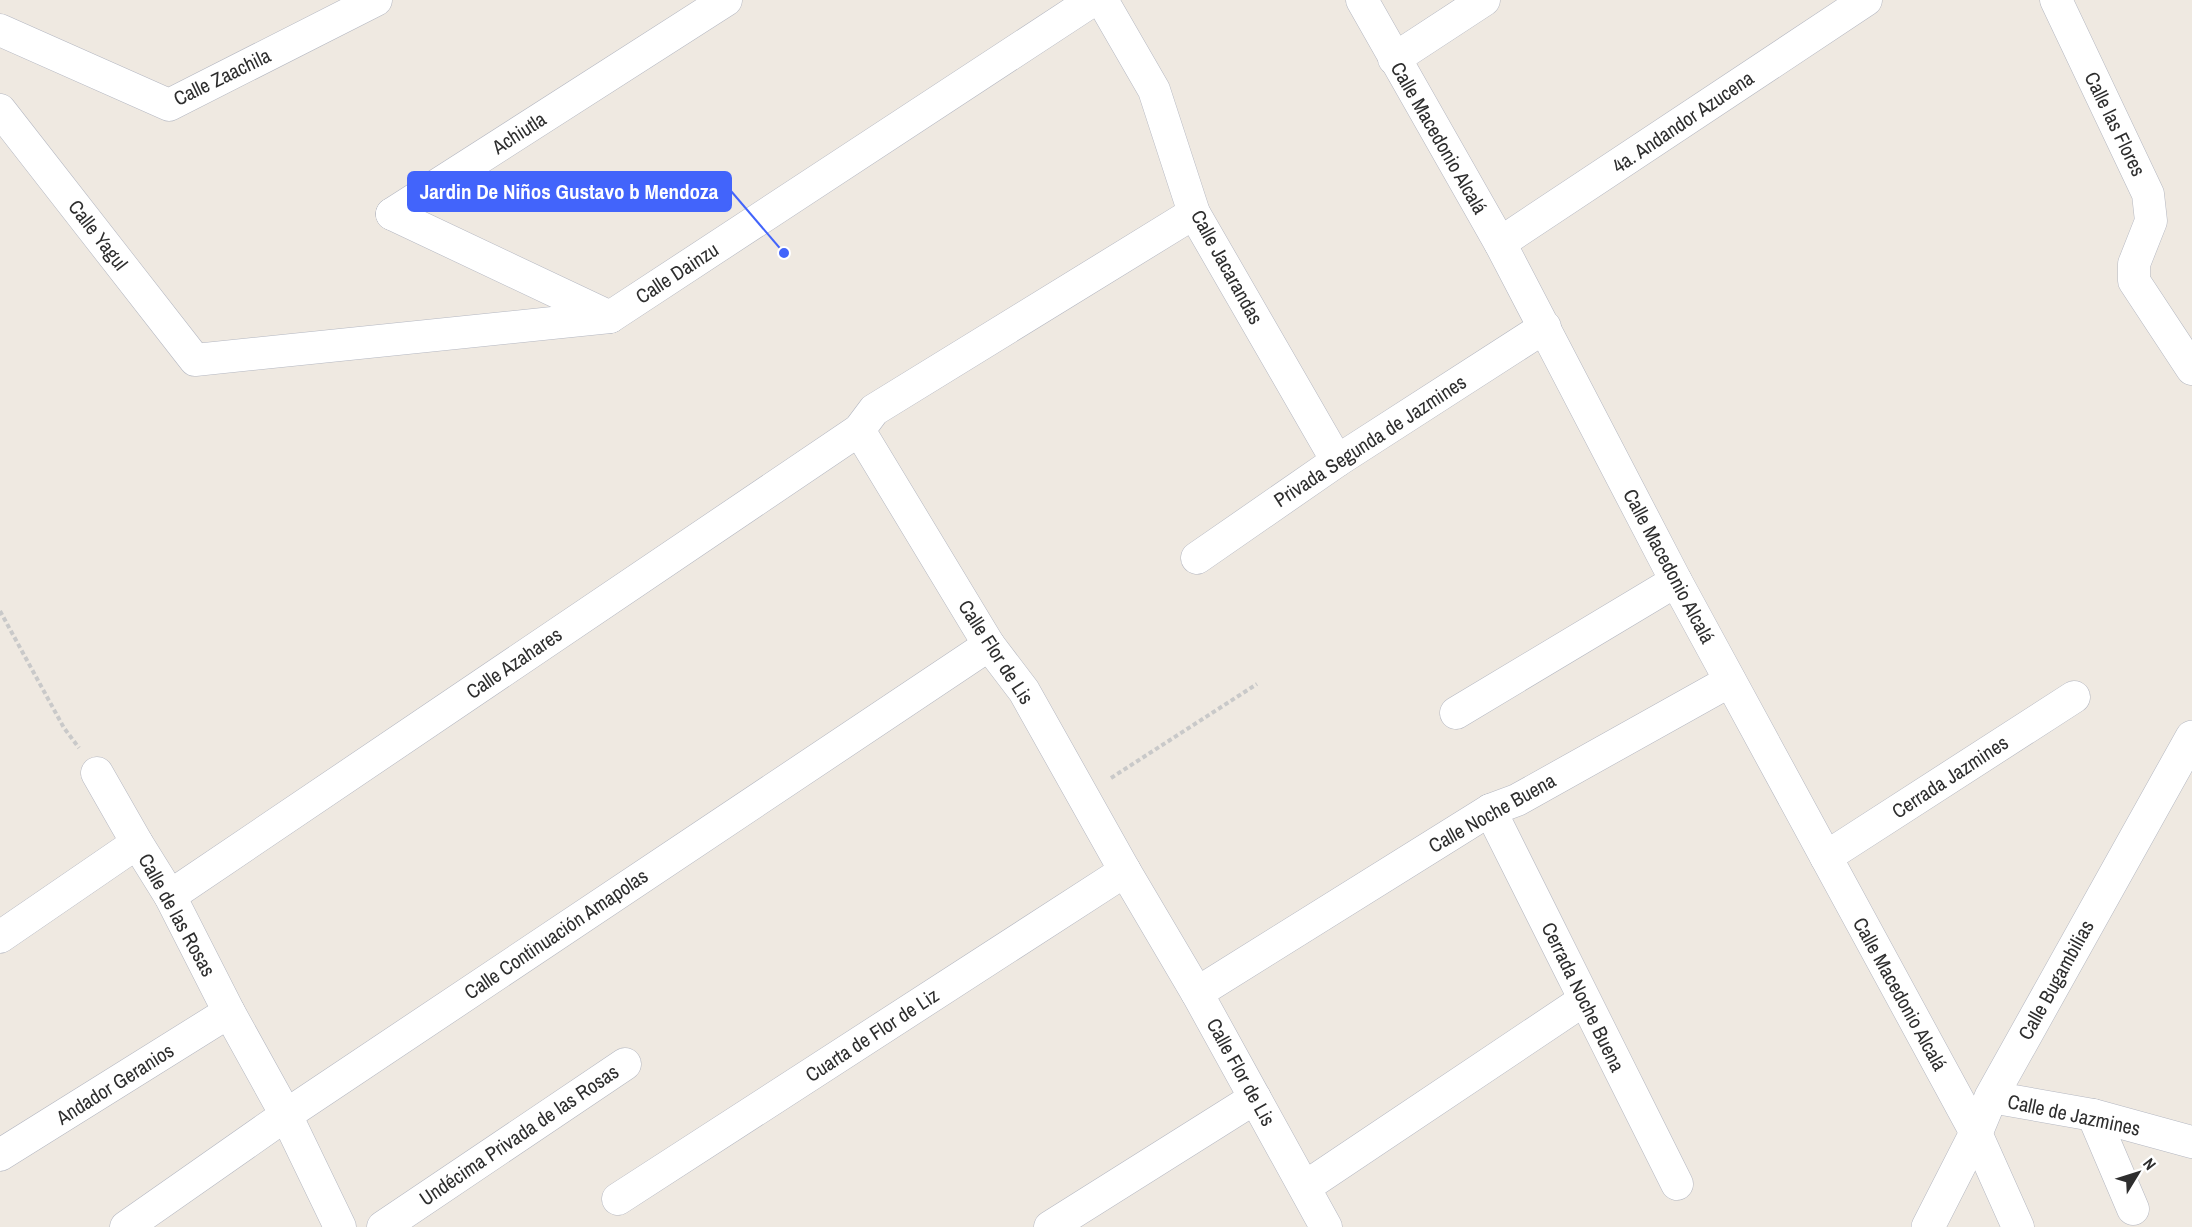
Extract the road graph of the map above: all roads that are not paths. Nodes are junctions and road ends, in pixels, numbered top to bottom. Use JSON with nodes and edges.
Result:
{"nodes":[{"id":1,"x":376,"y":0,"type":"edge"},
{"id":2,"x":726,"y":0,"type":"edge"},
{"id":3,"x":1093,"y":0,"type":"edge"},
{"id":4,"x":1102,"y":0,"type":"edge"},
{"id":5,"x":1362,"y":0,"type":"edge"},
{"id":6,"x":1484,"y":0,"type":"edge"},
{"id":7,"x":1866,"y":0,"type":"edge"},
{"id":8,"x":2056,"y":0,"type":"edge"},
{"id":9,"x":0,"y":30,"type":"edge"},
{"id":10,"x":1394,"y":59,"type":"junction"},
{"id":11,"x":0,"y":110,"type":"edge"},
{"id":12,"x":1194,"y":213,"type":"junction"},
{"id":13,"x":1500,"y":243,"type":"junction"},
{"id":14,"x":610,"y":317,"type":"junction"},
{"id":15,"x":1545,"y":327,"type":"junction"},
{"id":16,"x":195,"y":360,"type":"joint"},
{"id":17,"x":2192,"y":369,"type":"edge"},
{"id":18,"x":859,"y":430,"type":"junction"},
{"id":19,"x":1337,"y":461,"type":"junction"},
{"id":20,"x":1197,"y":558,"type":"dead end"},
{"id":21,"x":1676,"y":581,"type":"junction"},
{"id":22,"x":989,"y":645,"type":"junction"},
{"id":23,"x":1730,"y":681,"type":"junction"},
{"id":24,"x":2074,"y":697,"type":"dead end"},
{"id":25,"x":1456,"y":713,"type":"dead end"},
{"id":26,"x":2192,"y":737,"type":"edge"},
{"id":27,"x":97,"y":772,"type":"road end"},
{"id":28,"x":1490,"y":810,"type":"junction"},
{"id":29,"x":137,"y":843,"type":"junction"},
{"id":30,"x":1826,"y":857,"type":"junction"},
{"id":31,"x":1125,"y":871,"type":"junction"},
{"id":32,"x":170,"y":896,"type":"junction"},
{"id":33,"x":0,"y":937,"type":"edge"},
{"id":34,"x":1197,"y":993,"type":"junction"},
{"id":35,"x":1584,"y":1000,"type":"junction"},
{"id":36,"x":229,"y":1012,"type":"junction"},
{"id":37,"x":625,"y":1064,"type":"dead end"},
{"id":38,"x":1991,"y":1097,"type":"junction"},
{"id":39,"x":1255,"y":1098,"type":"junction"},
{"id":40,"x":286,"y":1115,"type":"junction"},
{"id":41,"x":2093,"y":1115,"type":"junction"},
{"id":42,"x":1976,"y":1133,"type":"junction"},
{"id":43,"x":2192,"y":1142,"type":"edge"},
{"id":44,"x":0,"y":1155,"type":"edge"},
{"id":45,"x":1677,"y":1184,"type":"dead end"},
{"id":46,"x":1305,"y":1187,"type":"junction"},
{"id":47,"x":618,"y":1199,"type":"dead end"},
{"id":48,"x":2133,"y":1209,"type":"dead end"},
{"id":49,"x":126,"y":1227,"type":"edge"},
{"id":50,"x":340,"y":1227,"type":"edge"},
{"id":51,"x":383,"y":1227,"type":"edge"},
{"id":52,"x":1050,"y":1227,"type":"edge"},
{"id":53,"x":1326,"y":1227,"type":"edge"},
{"id":54,"x":1928,"y":1227,"type":"edge"},
{"id":55,"x":2018,"y":1227,"type":"edge"}],
"edges":[{"from":1,"to":9,"type":"street","name":"Calle Zaachila"},
{"from":2,"to":14,"type":"street","name":"Achiutla"},
{"from":3,"to":14,"type":"street","name":"Calle Dainzu"},
{"from":4,"to":12,"type":"street","name":"Calle Jacarandas"},
{"from":5,"to":10,"type":"street","name":"Calle Macedonio Alcalá"},
{"from":6,"to":10,"type":"street"},
{"from":7,"to":13,"type":"street","name":"4a. Andandor Azucena"},
{"from":8,"to":17,"type":"street","name":"Calle las Flores"},
{"from":10,"to":13,"type":"street","name":"Calle Macedonio Alcalá"},
{"from":11,"to":16,"type":"street","name":"Calle Yagul"},
{"from":12,"to":18,"type":"street"},
{"from":12,"to":19,"type":"street","name":"Calle Jacarandas"},
{"from":13,"to":15,"type":"street","name":"Calle Macedonio Alcalá"},
{"from":14,"to":16,"type":"street","name":"Calle Dainzu"},
{"from":15,"to":19,"type":"street","name":"Privada Segunda de Jazmines"},
{"from":15,"to":21,"type":"street","name":"Calle Macedonio Alcalá"},
{"from":18,"to":22,"type":"street","name":"Calle Flor de Lis"},
{"from":18,"to":32,"type":"street","name":"Calle Azahares"},
{"from":19,"to":20,"type":"street","name":"Privada Segunda de Jazmines"},
{"from":21,"to":23,"type":"street","name":"Calle Macedonio Alcalá"},
{"from":21,"to":25,"type":"street"},
{"from":22,"to":31,"type":"street","name":"Calle Flor de Lis"},
{"from":22,"to":40,"type":"street","name":"Calle Continuación Amapolas"},
{"from":23,"to":28,"type":"street","name":"Calle Noche Buena"},
{"from":23,"to":30,"type":"street","name":"Calle Macedonio Alcalá"},
{"from":24,"to":30,"type":"street","name":"Cerrada Jazmines"},
{"from":26,"to":38,"type":"street","name":"Calle Bugambilias"},
{"from":27,"to":29,"type":"street","name":"Calle de las Rosas"},
{"from":28,"to":34,"type":"street","name":"Calle Noche Buena"},
{"from":28,"to":35,"type":"street","name":"Cerrada Noche Buena"},
{"from":29,"to":32,"type":"street","name":"Calle de las Rosas"},
{"from":29,"to":33,"type":"street"},
{"from":30,"to":42,"type":"street","name":"Calle Macedonio Alcalá"},
{"from":31,"to":34,"type":"street","name":"Calle Flor de Lis"},
{"from":31,"to":47,"type":"street","name":"Cuarta de Flor de Liz"},
{"from":32,"to":36,"type":"street","name":"Calle de las Rosas"},
{"from":34,"to":39,"type":"street","name":"Calle Flor de Lis"},
{"from":35,"to":45,"type":"street","name":"Cerrada Noche Buena"},
{"from":35,"to":46,"type":"street"},
{"from":36,"to":40,"type":"street","name":"Calle de las Rosas"},
{"from":36,"to":44,"type":"street","name":"Andador Geranios"},
{"from":37,"to":51,"type":"street","name":"Undécima Privada de las Rosas"},
{"from":38,"to":41,"type":"street","name":"Calle de Jazmines"},
{"from":38,"to":42,"type":"street","name":"Calle Bugambilias"},
{"from":39,"to":46,"type":"street","name":"Calle Flor de Lis"},
{"from":39,"to":52,"type":"street"},
{"from":40,"to":49,"type":"street","name":"Calle Continuación Amapolas"},
{"from":40,"to":50,"type":"street","name":"Calle de las Rosas"},
{"from":41,"to":43,"type":"street","name":"Calle de Jazmines"},
{"from":41,"to":48,"type":"street"},
{"from":42,"to":54,"type":"street","name":"Calle Bugambilias"},
{"from":42,"to":55,"type":"street","name":"Calle Macedonio Alcalá"},
{"from":46,"to":53,"type":"street","name":"Calle Flor de Lis"}]}
